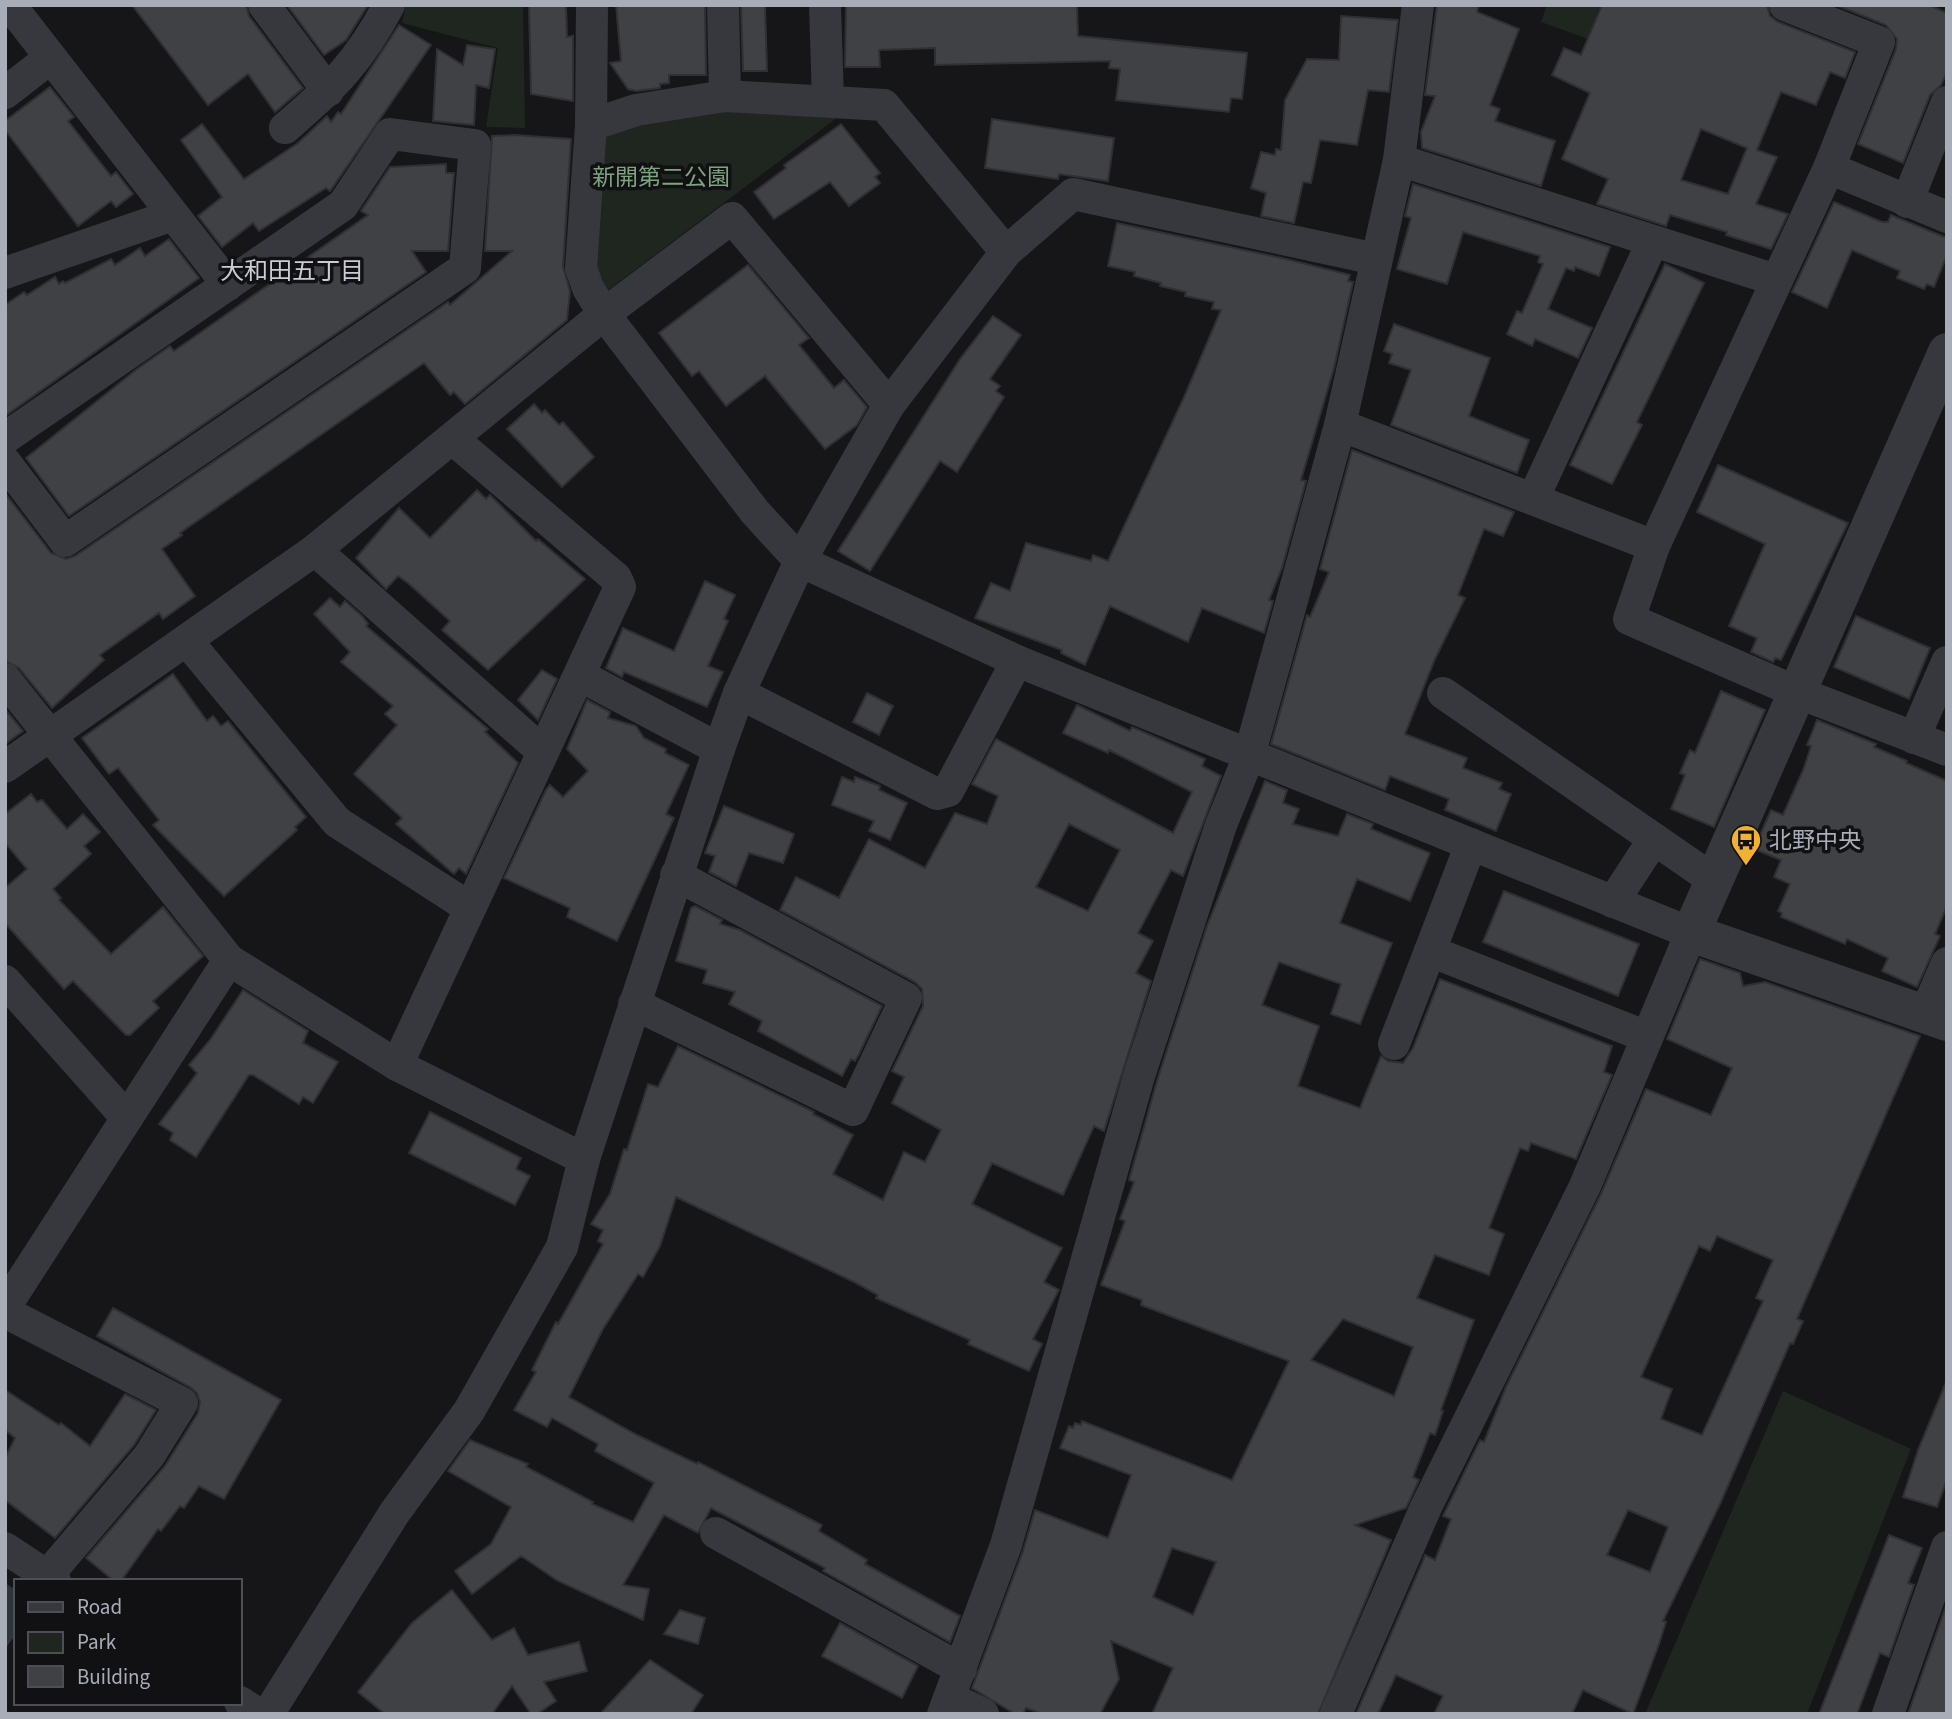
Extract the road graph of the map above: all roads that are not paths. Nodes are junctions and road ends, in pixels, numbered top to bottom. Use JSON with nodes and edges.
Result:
{"nodes":[{"id":1,"x":10,"y":5,"type":"edge"},
{"id":2,"x":264,"y":5,"type":"edge"},
{"id":3,"x":389,"y":5,"type":"edge"},
{"id":4,"x":592,"y":5,"type":"edge"},
{"id":5,"x":723,"y":5,"type":"edge"},
{"id":6,"x":825,"y":5,"type":"edge"},
{"id":7,"x":1418,"y":5,"type":"edge"},
{"id":8,"x":1785,"y":5,"type":"edge"},
{"id":9,"x":50,"y":58,"type":"junction"},
{"id":10,"x":328,"y":91,"type":"junction"},
{"id":11,"x":5,"y":93,"type":"edge"},
{"id":12,"x":725,"y":96,"type":"junction"},
{"id":13,"x":828,"y":102,"type":"junction"},
{"id":14,"x":1947,"y":102,"type":"edge"},
{"id":15,"x":591,"y":125,"type":"junction"},
{"id":16,"x":285,"y":128,"type":"dead end"},
{"id":17,"x":1399,"y":160,"type":"junction"},
{"id":18,"x":1829,"y":168,"type":"junction"},
{"id":19,"x":1908,"y":202,"type":"junction"},
{"id":20,"x":173,"y":215,"type":"junction"},
{"id":21,"x":1947,"y":217,"type":"edge"},
{"id":22,"x":1652,"y":243,"type":"junction"},
{"id":23,"x":1006,"y":252,"type":"junction"},
{"id":24,"x":1376,"y":259,"type":"junction"},
{"id":25,"x":5,"y":273,"type":"edge"},
{"id":26,"x":1776,"y":280,"type":"junction"},
{"id":27,"x":228,"y":285,"type":"junction"},
{"id":28,"x":604,"y":314,"type":"junction"},
{"id":29,"x":1947,"y":352,"type":"edge"},
{"id":30,"x":1938,"y":393,"type":"edge"},
{"id":31,"x":889,"y":405,"type":"junction"},
{"id":32,"x":1340,"y":425,"type":"junction"},
{"id":33,"x":5,"y":438,"type":"edge"},
{"id":34,"x":454,"y":440,"type":"junction"},
{"id":35,"x":5,"y":462,"type":"edge"},
{"id":36,"x":1533,"y":499,"type":"junction"},
{"id":37,"x":1654,"y":546,"type":"junction"},
{"id":38,"x":315,"y":550,"type":"junction"},
{"id":39,"x":800,"y":561,"type":"junction"},
{"id":40,"x":188,"y":642,"type":"junction"},
{"id":41,"x":1017,"y":661,"type":"junction"},
{"id":42,"x":1947,"y":662,"type":"edge"},
{"id":43,"x":581,"y":676,"type":"junction"},
{"id":44,"x":5,"y":679,"type":"edge"},
{"id":45,"x":739,"y":693,"type":"junction"},
{"id":46,"x":1443,"y":693,"type":"dead end"},
{"id":47,"x":1799,"y":693,"type":"junction"},
{"id":48,"x":48,"y":735,"type":"junction"},
{"id":49,"x":1914,"y":738,"type":"junction"},
{"id":50,"x":719,"y":749,"type":"junction"},
{"id":51,"x":1947,"y":750,"type":"edge"},
{"id":52,"x":543,"y":752,"type":"junction"},
{"id":53,"x":1249,"y":756,"type":"junction"},
{"id":54,"x":5,"y":767,"type":"edge"},
{"id":55,"x":1654,"y":839,"type":"junction"},
{"id":56,"x":1471,"y":844,"type":"junction"},
{"id":57,"x":676,"y":875,"type":"junction"},
{"id":58,"x":1715,"y":881,"type":"junction"},
{"id":59,"x":1613,"y":902,"type":"junction"},
{"id":60,"x":470,"y":908,"type":"junction"},
{"id":61,"x":1691,"y":933,"type":"junction"},
{"id":62,"x":1430,"y":951,"type":"junction"},
{"id":63,"x":229,"y":960,"type":"junction"},
{"id":64,"x":1947,"y":963,"type":"edge"},
{"id":65,"x":5,"y":981,"type":"edge"},
{"id":66,"x":634,"y":1004,"type":"junction"},
{"id":67,"x":1936,"y":1018,"type":"edge"},
{"id":68,"x":1647,"y":1037,"type":"junction"},
{"id":69,"x":1394,"y":1044,"type":"dead end"},
{"id":70,"x":397,"y":1065,"type":"junction"},
{"id":71,"x":127,"y":1118,"type":"junction"},
{"id":72,"x":584,"y":1159,"type":"junction"},
{"id":73,"x":5,"y":1310,"type":"edge"},
{"id":74,"x":716,"y":1533,"type":"dead end"},
{"id":75,"x":1947,"y":1547,"type":"edge"},
{"id":76,"x":5,"y":1548,"type":"edge"},
{"id":77,"x":51,"y":1578,"type":"edge"},
{"id":78,"x":961,"y":1669,"type":"junction"},
{"id":79,"x":242,"y":1703,"type":"edge"},
{"id":80,"x":946,"y":1706,"type":"edge"},
{"id":81,"x":258,"y":1714,"type":"edge"},
{"id":82,"x":268,"y":1714,"type":"edge"},
{"id":83,"x":983,"y":1714,"type":"edge"},
{"id":84,"x":1336,"y":1714,"type":"edge"},
{"id":85,"x":1888,"y":1714,"type":"edge"}],
"edges":[{"from":1,"to":9,"type":"street"},
{"from":2,"to":10,"type":"street"},
{"from":3,"to":10,"type":"street"},
{"from":4,"to":15,"type":"street"},
{"from":5,"to":12,"type":"street"},
{"from":6,"to":13,"type":"street"},
{"from":7,"to":17,"type":"street"},
{"from":8,"to":18,"type":"street"},
{"from":9,"to":11,"type":"street"},
{"from":9,"to":20,"type":"street"},
{"from":10,"to":16,"type":"street"},
{"from":12,"to":13,"type":"street"},
{"from":12,"to":15,"type":"street"},
{"from":13,"to":23,"type":"street"},
{"from":14,"to":19,"type":"street"},
{"from":15,"to":28,"type":"street"},
{"from":17,"to":22,"type":"street"},
{"from":17,"to":24,"type":"street"},
{"from":18,"to":19,"type":"street"},
{"from":18,"to":26,"type":"street"},
{"from":19,"to":21,"type":"street"},
{"from":20,"to":25,"type":"street"},
{"from":20,"to":27,"type":"street"},
{"from":22,"to":26,"type":"street"},
{"from":22,"to":36,"type":"street"},
{"from":23,"to":24,"type":"street"},
{"from":23,"to":31,"type":"street"},
{"from":24,"to":32,"type":"street"},
{"from":26,"to":37,"type":"street"},
{"from":27,"to":33,"type":"street"},
{"from":27,"to":35,"type":"street"},
{"from":28,"to":31,"type":"street"},
{"from":28,"to":34,"type":"street"},
{"from":28,"to":39,"type":"street"},
{"from":29,"to":30,"type":"street"},
{"from":30,"to":47,"type":"street"},
{"from":31,"to":39,"type":"street"},
{"from":32,"to":36,"type":"street"},
{"from":32,"to":53,"type":"street"},
{"from":34,"to":38,"type":"street"},
{"from":34,"to":43,"type":"street"},
{"from":36,"to":37,"type":"street"},
{"from":37,"to":47,"type":"street"},
{"from":38,"to":40,"type":"street"},
{"from":38,"to":52,"type":"street"},
{"from":39,"to":41,"type":"street"},
{"from":39,"to":45,"type":"street"},
{"from":40,"to":48,"type":"street"},
{"from":40,"to":60,"type":"street"},
{"from":41,"to":45,"type":"street"},
{"from":41,"to":53,"type":"street"},
{"from":42,"to":49,"type":"street"},
{"from":43,"to":50,"type":"street"},
{"from":43,"to":52,"type":"street"},
{"from":44,"to":48,"type":"street"},
{"from":45,"to":50,"type":"street"},
{"from":46,"to":55,"type":"street"},
{"from":47,"to":49,"type":"street"},
{"from":47,"to":58,"type":"street"},
{"from":48,"to":54,"type":"street"},
{"from":48,"to":63,"type":"street"},
{"from":49,"to":51,"type":"street"},
{"from":50,"to":57,"type":"street"},
{"from":52,"to":60,"type":"street"},
{"from":53,"to":56,"type":"street"},
{"from":53,"to":78,"type":"street"},
{"from":55,"to":58,"type":"street"},
{"from":55,"to":59,"type":"street"},
{"from":56,"to":59,"type":"street"},
{"from":56,"to":62,"type":"street"},
{"from":57,"to":66,"type":"street"},
{"from":57,"to":66,"type":"street"},
{"from":58,"to":61,"type":"street"},
{"from":59,"to":61,"type":"street"},
{"from":60,"to":70,"type":"street"},
{"from":61,"to":67,"type":"street"},
{"from":61,"to":68,"type":"street"},
{"from":62,"to":68,"type":"street"},
{"from":62,"to":69,"type":"street"},
{"from":63,"to":70,"type":"street"},
{"from":63,"to":71,"type":"street"},
{"from":64,"to":67,"type":"street"},
{"from":65,"to":71,"type":"street"},
{"from":66,"to":72,"type":"street"},
{"from":68,"to":84,"type":"street"},
{"from":70,"to":72,"type":"street"},
{"from":71,"to":73,"type":"street"},
{"from":72,"to":82,"type":"street"},
{"from":73,"to":77,"type":"street"},
{"from":74,"to":78,"type":"street"},
{"from":75,"to":85,"type":"street"},
{"from":76,"to":77,"type":"street"},
{"from":78,"to":80,"type":"street"},
{"from":79,"to":81,"type":"street"},
{"from":80,"to":83,"type":"street"}]}
